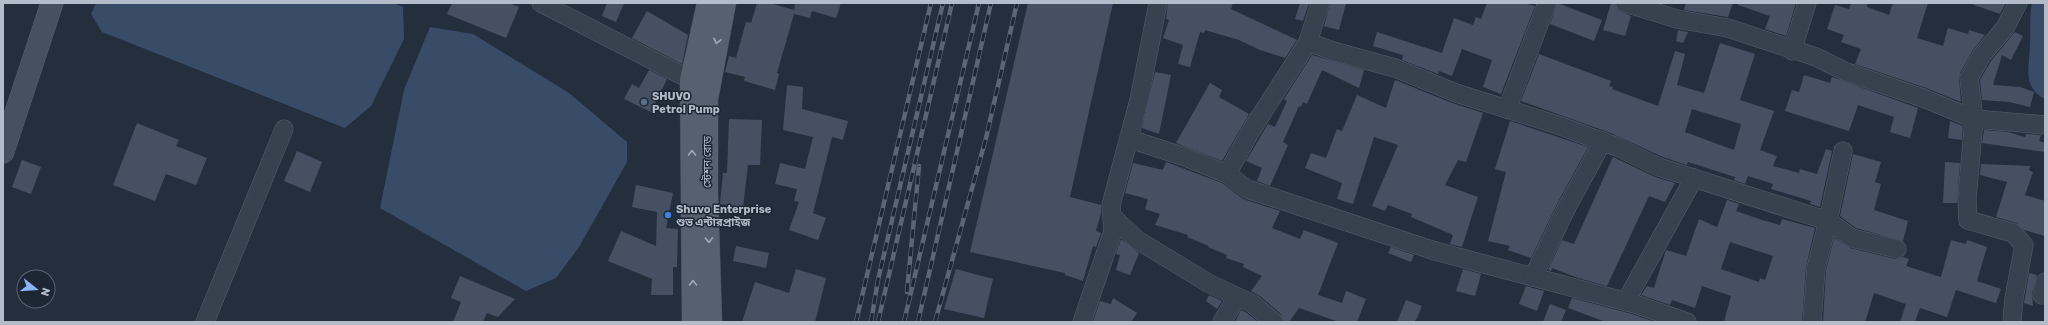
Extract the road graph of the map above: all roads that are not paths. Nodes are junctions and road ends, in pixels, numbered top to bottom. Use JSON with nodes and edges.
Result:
{"nodes":[{"id":1,"x":52,"y":3,"type":"edge"},
{"id":2,"x":541,"y":3,"type":"edge"},
{"id":3,"x":708,"y":3,"type":"edge"},
{"id":4,"x":725,"y":3,"type":"edge"},
{"id":5,"x":1158,"y":3,"type":"edge"},
{"id":6,"x":1320,"y":3,"type":"edge"},
{"id":7,"x":1547,"y":3,"type":"edge"},
{"id":8,"x":1625,"y":3,"type":"edge"},
{"id":9,"x":1807,"y":3,"type":"edge"},
{"id":10,"x":2018,"y":3,"type":"edge"},
{"id":11,"x":1308,"y":42,"type":"junction"},
{"id":12,"x":1792,"y":51,"type":"junction"},
{"id":13,"x":691,"y":80,"type":"junction"},
{"id":14,"x":1507,"y":109,"type":"junction"},
{"id":15,"x":1974,"y":119,"type":"junction"},
{"id":16,"x":2045,"y":125,"type":"edge"},
{"id":17,"x":284,"y":129,"type":"dead end"},
{"id":18,"x":1130,"y":139,"type":"junction"},
{"id":19,"x":1603,"y":141,"type":"junction"},
{"id":20,"x":3,"y":152,"type":"edge"},
{"id":21,"x":1843,"y":152,"type":"dead end"},
{"id":22,"x":1227,"y":174,"type":"junction"},
{"id":23,"x":1694,"y":178,"type":"junction"},
{"id":24,"x":1114,"y":217,"type":"junction"},
{"id":25,"x":1828,"y":221,"type":"junction"},
{"id":26,"x":1897,"y":249,"type":"dead end"},
{"id":27,"x":1533,"y":277,"type":"junction"},
{"id":28,"x":1237,"y":297,"type":"junction"},
{"id":29,"x":1626,"y":301,"type":"junction"},
{"id":30,"x":205,"y":322,"type":"edge"},
{"id":31,"x":693,"y":322,"type":"edge"},
{"id":32,"x":712,"y":322,"type":"edge"},
{"id":33,"x":1082,"y":322,"type":"edge"},
{"id":34,"x":1222,"y":322,"type":"edge"},
{"id":35,"x":1274,"y":322,"type":"edge"},
{"id":36,"x":1687,"y":322,"type":"edge"},
{"id":37,"x":1812,"y":322,"type":"edge"},
{"id":38,"x":2012,"y":322,"type":"edge"}],
"edges":[{"from":1,"to":20,"type":"street"},
{"from":2,"to":13,"type":"street"},
{"from":3,"to":13,"type":"main road","name":"স্টেশন রোড"},
{"from":4,"to":32,"type":"main road","name":"স্টেশন রোড","one_way":true},
{"from":5,"to":18,"type":"street"},
{"from":6,"to":11,"type":"street"},
{"from":7,"to":14,"type":"street"},
{"from":8,"to":12,"type":"street"},
{"from":9,"to":12,"type":"street"},
{"from":10,"to":15,"type":"street"},
{"from":11,"to":14,"type":"street"},
{"from":11,"to":22,"type":"street"},
{"from":12,"to":15,"type":"street"},
{"from":31,"to":13,"type":"main road","name":"স্টেশন রোড","one_way":true},
{"from":14,"to":19,"type":"street"},
{"from":15,"to":16,"type":"street"},
{"from":15,"to":38,"type":"street"},
{"from":17,"to":30,"type":"street"},
{"from":18,"to":22,"type":"street"},
{"from":18,"to":24,"type":"street"},
{"from":19,"to":23,"type":"street"},
{"from":19,"to":27,"type":"street"},
{"from":21,"to":25,"type":"street"},
{"from":22,"to":27,"type":"street"},
{"from":23,"to":25,"type":"street"},
{"from":23,"to":29,"type":"street"},
{"from":24,"to":28,"type":"street"},
{"from":24,"to":33,"type":"street"},
{"from":25,"to":26,"type":"street"},
{"from":25,"to":37,"type":"street"},
{"from":27,"to":29,"type":"street"},
{"from":28,"to":34,"type":"street"},
{"from":28,"to":35,"type":"street"},
{"from":29,"to":36,"type":"street"}]}
